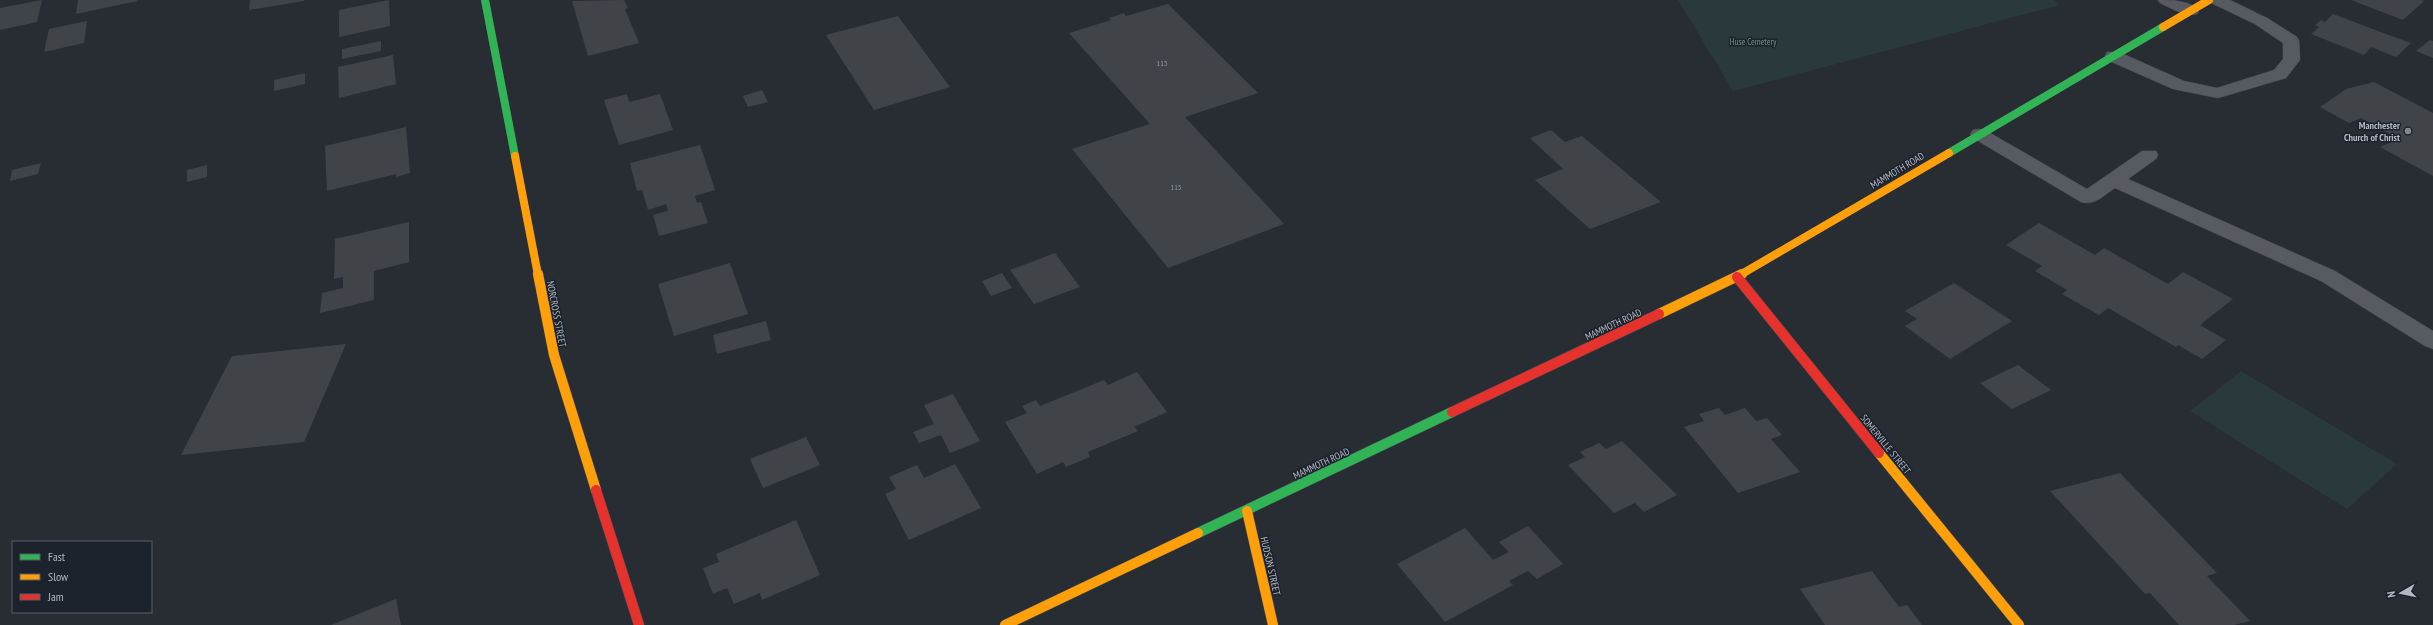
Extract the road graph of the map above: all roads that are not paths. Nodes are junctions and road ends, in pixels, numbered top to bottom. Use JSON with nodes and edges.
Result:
{"nodes":[{"id":1,"x":485,"y":0,"type":"edge"},
{"id":2,"x":2166,"y":0,"type":"edge"},
{"id":3,"x":2209,"y":0,"type":"edge"},
{"id":4,"x":2217,"y":0,"type":"edge"},
{"id":5,"x":2191,"y":11,"type":"junction"},
{"id":6,"x":2113,"y":56,"type":"junction"},
{"id":7,"x":1979,"y":134,"type":"junction"},
{"id":8,"x":2149,"y":155,"type":"dead end"},
{"id":9,"x":2114,"y":180,"type":"junction"},
{"id":10,"x":1737,"y":277,"type":"junction"},
{"id":11,"x":2433,"y":340,"type":"edge"},
{"id":12,"x":1247,"y":511,"type":"junction"},
{"id":13,"x":639,"y":625,"type":"edge"},
{"id":14,"x":1005,"y":625,"type":"edge"},
{"id":15,"x":1273,"y":625,"type":"edge"},
{"id":16,"x":2019,"y":625,"type":"edge"}],
"edges":[{"from":1,"to":13,"type":"main road","name":"NORCROSS STREET"},
{"from":2,"to":5,"type":"lane"},
{"from":3,"to":5,"type":"main road","name":"MAMMOTH ROAD"},
{"from":4,"to":6,"type":"lane"},
{"from":5,"to":6,"type":"main road","name":"MAMMOTH ROAD"},
{"from":6,"to":7,"type":"main road","name":"MAMMOTH ROAD"},
{"from":7,"to":9,"type":"lane"},
{"from":7,"to":10,"type":"main road","name":"MAMMOTH ROAD"},
{"from":8,"to":9,"type":"lane"},
{"from":9,"to":11,"type":"lane"},
{"from":10,"to":12,"type":"main road","name":"MAMMOTH ROAD"},
{"from":10,"to":16,"type":"main road","name":"SOMERVILLE STREET"},
{"from":12,"to":14,"type":"main road","name":"MAMMOTH ROAD"},
{"from":12,"to":15,"type":"main road","name":"HUDSON STREET"}]}
